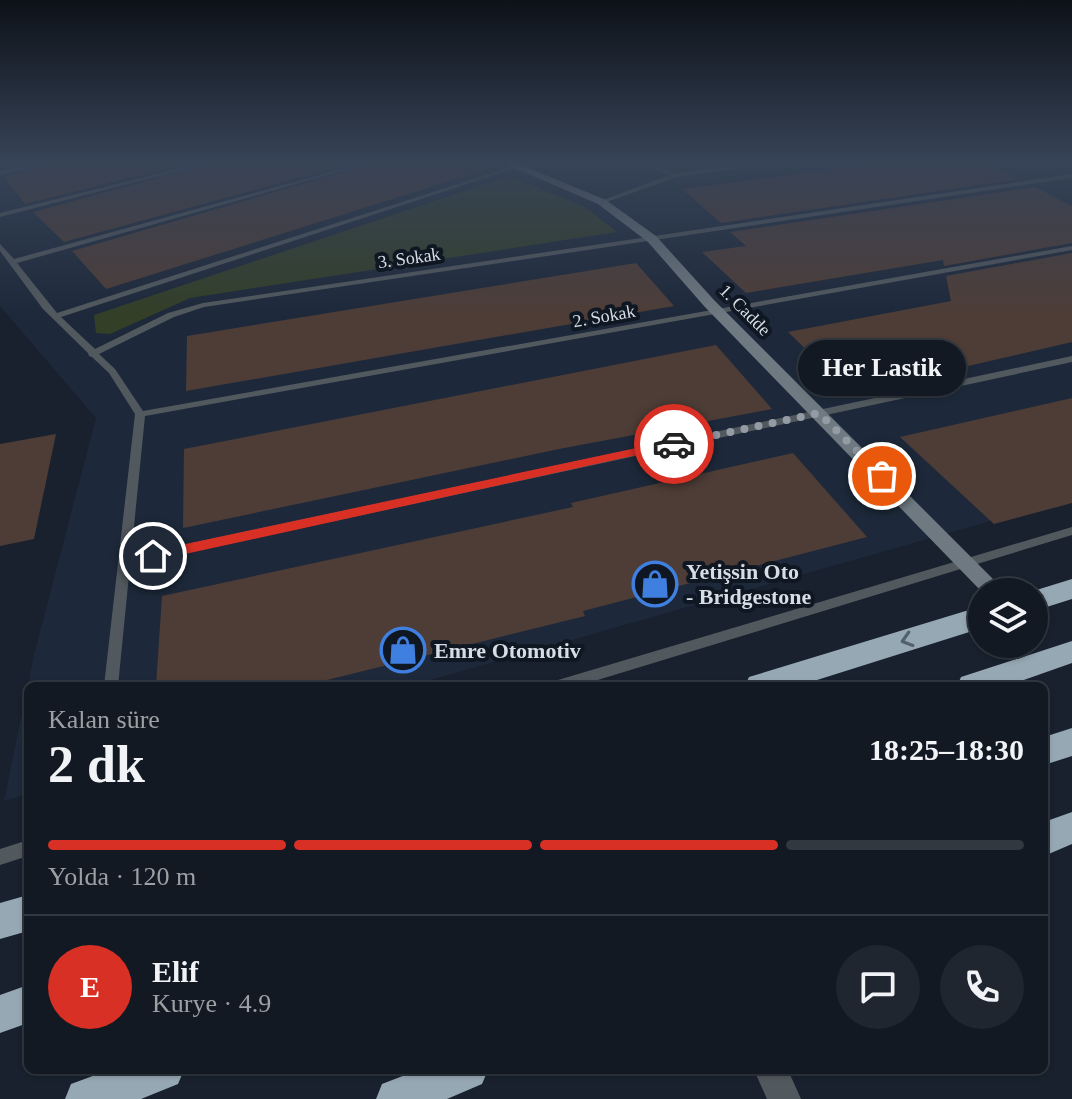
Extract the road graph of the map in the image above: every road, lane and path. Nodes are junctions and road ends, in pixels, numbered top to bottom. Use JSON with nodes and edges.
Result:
{"nodes":[{"id":1,"x":184,"y":214,"type":"edge"},
{"id":2,"x":364,"y":214,"type":"edge"},
{"id":3,"x":619,"y":214,"type":"edge"},
{"id":4,"x":817,"y":214,"type":"edge"},
{"id":5,"x":652,"y":239,"type":"junction"},
{"id":6,"x":0,"y":246,"type":"edge"},
{"id":7,"x":1072,"y":248,"type":"edge"},
{"id":8,"x":12,"y":262,"type":"junction"},
{"id":9,"x":719,"y":312,"type":"junction"},
{"id":10,"x":55,"y":316,"type":"junction"},
{"id":11,"x":92,"y":354,"type":"junction"},
{"id":12,"x":1072,"y":359,"type":"edge"},
{"id":13,"x":819,"y":413,"type":"junction"},
{"id":14,"x":140,"y":414,"type":"junction"},
{"id":15,"x":1072,"y":531,"type":"edge"},
{"id":16,"x":123,"y":562,"type":"junction"},
{"id":17,"x":966,"y":562,"type":"junction"},
{"id":18,"x":981,"y":578,"type":"edge"},
{"id":19,"x":1072,"y":589,"type":"edge"},
{"id":20,"x":1048,"y":597,"type":"edge"},
{"id":21,"x":968,"y":621,"type":"edge"},
{"id":22,"x":1072,"y":652,"type":"edge"},
{"id":23,"x":111,"y":682,"type":"edge"},
{"id":24,"x":571,"y":682,"type":"edge"},
{"id":25,"x":772,"y":682,"type":"edge"},
{"id":26,"x":983,"y":682,"type":"edge"},
{"id":27,"x":1072,"y":742,"type":"edge"},
{"id":28,"x":1048,"y":750,"type":"edge"},
{"id":29,"x":1072,"y":828,"type":"edge"},
{"id":30,"x":1048,"y":837,"type":"edge"},
{"id":31,"x":24,"y":849,"type":"edge"},
{"id":32,"x":0,"y":857,"type":"edge"},
{"id":33,"x":24,"y":914,"type":"edge"},
{"id":34,"x":0,"y":921,"type":"edge"},
{"id":35,"x":24,"y":1005,"type":"edge"},
{"id":36,"x":0,"y":1014,"type":"edge"},
{"id":37,"x":153,"y":1074,"type":"edge"},
{"id":38,"x":458,"y":1074,"type":"edge"},
{"id":39,"x":773,"y":1074,"type":"edge"},
{"id":40,"x":86,"y":1099,"type":"edge"},
{"id":41,"x":397,"y":1099,"type":"edge"},
{"id":42,"x":784,"y":1099,"type":"edge"}],
"edges":[{"from":1,"to":8,"type":"lane"},
{"from":2,"to":10,"type":"lane"},
{"from":3,"to":5,"type":"street","name":"1. Cadde"},
{"from":4,"to":5,"type":"lane","name":"3. Sokak"},
{"from":5,"to":9,"type":"street","name":"1. Cadde"},
{"from":5,"to":11,"type":"lane","name":"3. Sokak"},
{"from":6,"to":8,"type":"lane"},
{"from":7,"to":9,"type":"lane","name":"2. Sokak"},
{"from":8,"to":10,"type":"lane"},
{"from":9,"to":13,"type":"street","name":"1. Cadde"},
{"from":9,"to":14,"type":"lane","name":"2. Sokak"},
{"from":10,"to":11,"type":"lane"},
{"from":11,"to":14,"type":"lane"},
{"from":12,"to":13,"type":"lane"},
{"from":13,"to":16,"type":"lane"},
{"from":13,"to":17,"type":"street","name":"1. Cadde"},
{"from":14,"to":16,"type":"lane"},
{"from":15,"to":17,"type":"lane"},
{"from":16,"to":23,"type":"lane"},
{"from":17,"to":18,"type":"street","name":"1. Cadde"},
{"from":17,"to":24,"type":"lane"},
{"from":19,"to":20,"type":"highway"},
{"from":21,"to":25,"type":"highway","one_way":true},
{"from":22,"to":26,"type":"highway"},
{"from":27,"to":28,"type":"highway"},
{"from":29,"to":30,"type":"highway"},
{"from":31,"to":32,"type":"lane"},
{"from":33,"to":34,"type":"highway"},
{"from":35,"to":36,"type":"highway"},
{"from":37,"to":40,"type":"highway"},
{"from":38,"to":41,"type":"highway"},
{"from":39,"to":42,"type":"street"}]}
